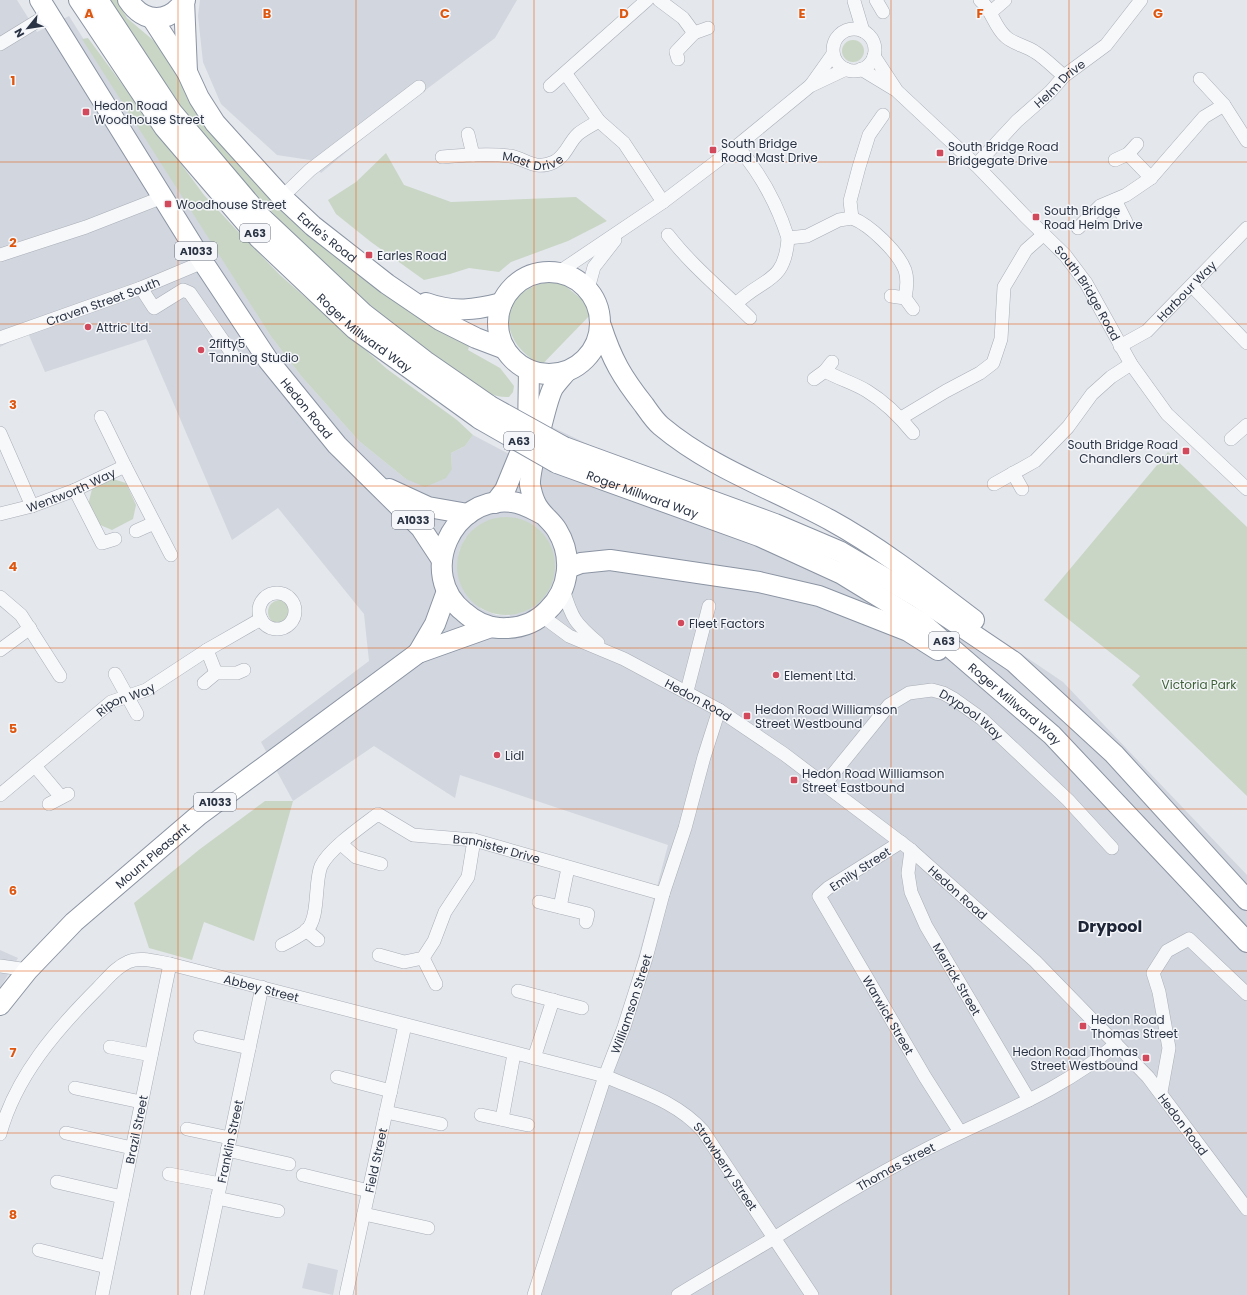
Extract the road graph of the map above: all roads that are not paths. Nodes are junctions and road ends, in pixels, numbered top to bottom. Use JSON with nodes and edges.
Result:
{"nodes":[{"id":1,"x":79,"y":0,"type":"edge"},
{"id":2,"x":98,"y":0,"type":"edge"},
{"id":3,"x":128,"y":0,"type":"edge"},
{"id":4,"x":184,"y":0,"type":"edge"},
{"id":5,"x":647,"y":0,"type":"edge"},
{"id":6,"x":659,"y":0,"type":"edge"},
{"id":7,"x":876,"y":0,"type":"edge"},
{"id":8,"x":980,"y":0,"type":"edge"},
{"id":9,"x":1005,"y":0,"type":"edge"},
{"id":10,"x":1140,"y":0,"type":"edge"},
{"id":11,"x":854,"y":1,"type":"edge"},
{"id":12,"x":45,"y":7,"type":"edge"},
{"id":13,"x":883,"y":12,"type":"dead end"},
{"id":14,"x":991,"y":12,"type":"junction"},
{"id":15,"x":152,"y":18,"type":"junction"},
{"id":16,"x":708,"y":28,"type":"dead end"},
{"id":17,"x":848,"y":30,"type":"junction"},
{"id":18,"x":863,"y":31,"type":"junction"},
{"id":19,"x":694,"y":33,"type":"junction"},
{"id":20,"x":0,"y":44,"type":"edge"},
{"id":21,"x":833,"y":54,"type":"junction"},
{"id":22,"x":874,"y":56,"type":"junction"},
{"id":23,"x":678,"y":59,"type":"dead end"},
{"id":24,"x":846,"y":69,"type":"junction"},
{"id":25,"x":861,"y":69,"type":"junction"},
{"id":26,"x":187,"y":72,"type":"junction"},
{"id":27,"x":566,"y":74,"type":"junction"},
{"id":28,"x":1064,"y":76,"type":"junction"},
{"id":29,"x":1200,"y":79,"type":"dead end"},
{"id":30,"x":550,"y":86,"type":"dead end"},
{"id":31,"x":810,"y":86,"type":"junction"},
{"id":32,"x":419,"y":87,"type":"dead end"},
{"id":33,"x":898,"y":91,"type":"junction"},
{"id":34,"x":1224,"y":104,"type":"junction"},
{"id":35,"x":883,"y":115,"type":"dead end"},
{"id":36,"x":599,"y":120,"type":"junction"},
{"id":37,"x":468,"y":134,"type":"dead end"},
{"id":38,"x":1247,"y":141,"type":"edge"},
{"id":39,"x":737,"y":146,"type":"junction"},
{"id":40,"x":473,"y":155,"type":"junction"},
{"id":41,"x":442,"y":157,"type":"dead end"},
{"id":42,"x":1116,"y":160,"type":"dead end"},
{"id":43,"x":976,"y":165,"type":"junction"},
{"id":44,"x":1151,"y":178,"type":"junction"},
{"id":45,"x":163,"y":197,"type":"junction"},
{"id":46,"x":282,"y":197,"type":"junction"},
{"id":47,"x":1115,"y":200,"type":"junction"},
{"id":48,"x":664,"y":202,"type":"junction"},
{"id":49,"x":852,"y":218,"type":"junction"},
{"id":50,"x":1126,"y":222,"type":"dead end"},
{"id":51,"x":1078,"y":228,"type":"dead end"},
{"id":52,"x":1247,"y":228,"type":"edge"},
{"id":53,"x":620,"y":232,"type":"junction"},
{"id":54,"x":668,"y":235,"type":"dead end"},
{"id":55,"x":1043,"y":235,"type":"junction"},
{"id":56,"x":788,"y":238,"type":"junction"},
{"id":57,"x":0,"y":255,"type":"edge"},
{"id":58,"x":203,"y":262,"type":"junction"},
{"id":59,"x":559,"y":272,"type":"junction"},
{"id":60,"x":1192,"y":286,"type":"junction"},
{"id":61,"x":141,"y":288,"type":"junction"},
{"id":62,"x":588,"y":289,"type":"junction"},
{"id":63,"x":406,"y":296,"type":"junction"},
{"id":64,"x":891,"y":296,"type":"dead end"},
{"id":65,"x":905,"y":298,"type":"junction"},
{"id":66,"x":502,"y":303,"type":"junction"},
{"id":67,"x":736,"y":304,"type":"junction"},
{"id":68,"x":913,"y":309,"type":"dead end"},
{"id":69,"x":750,"y":318,"type":"dead end"},
{"id":70,"x":601,"y":326,"type":"junction"},
{"id":71,"x":0,"y":338,"type":"edge"},
{"id":72,"x":1247,"y":343,"type":"edge"},
{"id":73,"x":1120,"y":346,"type":"junction"},
{"id":74,"x":505,"y":349,"type":"junction"},
{"id":75,"x":233,"y":355,"type":"dead end"},
{"id":76,"x":1132,"y":364,"type":"junction"},
{"id":77,"x":529,"y":370,"type":"junction"},
{"id":78,"x":566,"y":372,"type":"junction"},
{"id":79,"x":814,"y":379,"type":"dead end"},
{"id":80,"x":485,"y":412,"type":"junction"},
{"id":81,"x":101,"y":417,"type":"dead end"},
{"id":82,"x":901,"y":418,"type":"junction"},
{"id":83,"x":1247,"y":425,"type":"edge"},
{"id":84,"x":0,"y":433,"type":"edge"},
{"id":85,"x":914,"y":433,"type":"dead end"},
{"id":86,"x":1231,"y":439,"type":"dead end"},
{"id":87,"x":560,"y":455,"type":"junction"},
{"id":88,"x":125,"y":466,"type":"junction"},
{"id":89,"x":1013,"y":473,"type":"junction"},
{"id":90,"x":378,"y":484,"type":"junction"},
{"id":91,"x":994,"y":484,"type":"dead end"},
{"id":92,"x":1022,"y":489,"type":"dead end"},
{"id":93,"x":1247,"y":489,"type":"edge"},
{"id":94,"x":75,"y":490,"type":"junction"},
{"id":95,"x":495,"y":502,"type":"junction"},
{"id":96,"x":32,"y":506,"type":"junction"},
{"id":97,"x":0,"y":514,"type":"edge"},
{"id":98,"x":468,"y":514,"type":"junction"},
{"id":99,"x":542,"y":514,"type":"junction"},
{"id":100,"x":154,"y":523,"type":"junction"},
{"id":101,"x":136,"y":531,"type":"dead end"},
{"id":102,"x":115,"y":539,"type":"dead end"},
{"id":103,"x":171,"y":555,"type":"dead end"},
{"id":104,"x":442,"y":560,"type":"junction"},
{"id":105,"x":568,"y":568,"type":"junction"},
{"id":106,"x":563,"y":589,"type":"junction"},
{"id":107,"x":447,"y":591,"type":"junction"},
{"id":108,"x":0,"y":597,"type":"edge"},
{"id":109,"x":709,"y":606,"type":"dead end"},
{"id":110,"x":542,"y":616,"type":"junction"},
{"id":111,"x":261,"y":619,"type":"dead end"},
{"id":112,"x":492,"y":627,"type":"junction"},
{"id":113,"x":30,"y":628,"type":"junction"},
{"id":114,"x":0,"y":650,"type":"edge"},
{"id":115,"x":206,"y":650,"type":"junction"},
{"id":116,"x":606,"y":650,"type":"junction"},
{"id":117,"x":418,"y":653,"type":"junction"},
{"id":118,"x":244,"y":670,"type":"dead end"},
{"id":119,"x":216,"y":673,"type":"junction"},
{"id":120,"x":115,"y":674,"type":"dead end"},
{"id":121,"x":60,"y":676,"type":"dead end"},
{"id":122,"x":990,"y":681,"type":"junction"},
{"id":123,"x":204,"y":684,"type":"dead end"},
{"id":124,"x":687,"y":691,"type":"junction"},
{"id":125,"x":127,"y":696,"type":"junction"},
{"id":126,"x":719,"y":710,"type":"junction"},
{"id":127,"x":137,"y":714,"type":"dead end"},
{"id":128,"x":1114,"y":754,"type":"junction"},
{"id":129,"x":35,"y":766,"type":"junction"},
{"id":130,"x":825,"y":784,"type":"junction"},
{"id":131,"x":0,"y":795,"type":"edge"},
{"id":132,"x":49,"y":804,"type":"dead end"},
{"id":133,"x":474,"y":840,"type":"junction"},
{"id":134,"x":341,"y":844,"type":"junction"},
{"id":135,"x":906,"y":846,"type":"junction"},
{"id":136,"x":1112,"y":848,"type":"dead end"},
{"id":137,"x":381,"y":864,"type":"dead end"},
{"id":138,"x":568,"y":868,"type":"junction"},
{"id":139,"x":663,"y":894,"type":"junction"},
{"id":140,"x":819,"y":896,"type":"joint"},
{"id":141,"x":1247,"y":900,"type":"edge"},
{"id":142,"x":539,"y":902,"type":"dead end"},
{"id":143,"x":560,"y":907,"type":"junction"},
{"id":144,"x":586,"y":922,"type":"dead end"},
{"id":145,"x":306,"y":930,"type":"junction"},
{"id":146,"x":318,"y":940,"type":"dead end"},
{"id":147,"x":1247,"y":942,"type":"edge"},
{"id":148,"x":282,"y":945,"type":"dead end"},
{"id":149,"x":379,"y":955,"type":"dead end"},
{"id":150,"x":423,"y":958,"type":"junction"},
{"id":151,"x":170,"y":964,"type":"junction"},
{"id":152,"x":0,"y":966,"type":"edge"},
{"id":153,"x":28,"y":970,"type":"junction"},
{"id":154,"x":436,"y":984,"type":"dead end"},
{"id":155,"x":262,"y":987,"type":"junction"},
{"id":156,"x":518,"y":991,"type":"dead end"},
{"id":157,"x":1247,"y":994,"type":"edge"},
{"id":158,"x":553,"y":1000,"type":"junction"},
{"id":159,"x":0,"y":1005,"type":"edge"},
{"id":160,"x":582,"y":1008,"type":"dead end"},
{"id":161,"x":406,"y":1025,"type":"junction"},
{"id":162,"x":200,"y":1037,"type":"dead end"},
{"id":163,"x":1116,"y":1044,"type":"junction"},
{"id":164,"x":110,"y":1047,"type":"dead end"},
{"id":165,"x":249,"y":1048,"type":"junction"},
{"id":166,"x":151,"y":1054,"type":"junction"},
{"id":167,"x":514,"y":1054,"type":"junction"},
{"id":168,"x":534,"y":1058,"type":"junction"},
{"id":169,"x":605,"y":1076,"type":"junction"},
{"id":170,"x":337,"y":1078,"type":"dead end"},
{"id":171,"x":75,"y":1088,"type":"dead end"},
{"id":172,"x":391,"y":1091,"type":"junction"},
{"id":173,"x":1161,"y":1092,"type":"junction"},
{"id":174,"x":1029,"y":1100,"type":"junction"},
{"id":175,"x":141,"y":1102,"type":"junction"},
{"id":176,"x":386,"y":1112,"type":"junction"},
{"id":177,"x":481,"y":1115,"type":"dead end"},
{"id":178,"x":502,"y":1119,"type":"junction"},
{"id":179,"x":441,"y":1124,"type":"dead end"},
{"id":180,"x":528,"y":1125,"type":"dead end"},
{"id":181,"x":187,"y":1129,"type":"dead end"},
{"id":182,"x":960,"y":1132,"type":"junction"},
{"id":183,"x":66,"y":1133,"type":"dead end"},
{"id":184,"x":0,"y":1134,"type":"edge"},
{"id":185,"x":229,"y":1144,"type":"junction"},
{"id":186,"x":132,"y":1148,"type":"junction"},
{"id":187,"x":289,"y":1164,"type":"dead end"},
{"id":188,"x":169,"y":1174,"type":"dead end"},
{"id":189,"x":303,"y":1175,"type":"dead end"},
{"id":190,"x":57,"y":1182,"type":"dead end"},
{"id":191,"x":220,"y":1184,"type":"junction"},
{"id":192,"x":369,"y":1191,"type":"junction"},
{"id":193,"x":122,"y":1197,"type":"junction"},
{"id":194,"x":217,"y":1198,"type":"junction"},
{"id":195,"x":1247,"y":1209,"type":"edge"},
{"id":196,"x":278,"y":1211,"type":"dead end"},
{"id":197,"x":364,"y":1214,"type":"junction"},
{"id":198,"x":428,"y":1228,"type":"dead end"},
{"id":199,"x":773,"y":1239,"type":"junction"},
{"id":200,"x":39,"y":1250,"type":"dead end"},
{"id":201,"x":107,"y":1267,"type":"junction"},
{"id":202,"x":102,"y":1295,"type":"edge"},
{"id":203,"x":196,"y":1295,"type":"edge"},
{"id":204,"x":346,"y":1295,"type":"edge"},
{"id":205,"x":534,"y":1295,"type":"edge"},
{"id":206,"x":678,"y":1295,"type":"edge"},
{"id":207,"x":812,"y":1295,"type":"edge"}],
"edges":[{"from":1,"to":80,"type":"highway","name":"Roger Millward Way","number":"A63"},
{"from":2,"to":80,"type":"highway","name":"Roger Millward Way","number":"A63"},
{"from":3,"to":15,"type":"highway"},
{"from":4,"to":15,"type":"highway"},
{"from":4,"to":26,"type":"highway","name":"Earle's Road"},
{"from":5,"to":27,"type":"street"},
{"from":6,"to":19,"type":"street"},
{"from":7,"to":13,"type":"street"},
{"from":8,"to":14,"type":"street"},
{"from":9,"to":14,"type":"street"},
{"from":10,"to":28,"type":"street","name":"Helm Drive"},
{"from":11,"to":17,"type":"street"},
{"from":11,"to":18,"type":"street"},
{"from":12,"to":20,"type":"street"},
{"from":12,"to":45,"type":"highway","name":"Hedon Road","number":"A1033"},
{"from":14,"to":28,"type":"street"},
{"from":15,"to":26,"type":"highway","name":"Earle's Road"},
{"from":16,"to":19,"type":"street"},
{"from":17,"to":18,"type":"street"},
{"from":17,"to":21,"type":"street"},
{"from":18,"to":22,"type":"street"},
{"from":19,"to":23,"type":"street"},
{"from":21,"to":24,"type":"street"},
{"from":21,"to":31,"type":"street"},
{"from":22,"to":25,"type":"street"},
{"from":22,"to":33,"type":"street","name":"South Bridge Road"},
{"from":24,"to":25,"type":"street"},
{"from":24,"to":31,"type":"street"},
{"from":25,"to":33,"type":"street","name":"South Bridge Road"},
{"from":26,"to":46,"type":"highway","name":"Earle's Road"},
{"from":27,"to":30,"type":"street"},
{"from":27,"to":36,"type":"street"},
{"from":28,"to":43,"type":"street","name":"Helm Drive"},
{"from":29,"to":34,"type":"street"},
{"from":31,"to":39,"type":"street"},
{"from":32,"to":46,"type":"street"},
{"from":33,"to":43,"type":"street","name":"South Bridge Road"},
{"from":34,"to":38,"type":"street"},
{"from":34,"to":44,"type":"street"},
{"from":35,"to":49,"type":"street"},
{"from":36,"to":40,"type":"street","name":"Mast Drive"},
{"from":36,"to":48,"type":"street"},
{"from":37,"to":40,"type":"street"},
{"from":39,"to":48,"type":"street"},
{"from":39,"to":56,"type":"street"},
{"from":40,"to":41,"type":"street","name":"Mast Drive"},
{"from":42,"to":44,"type":"street"},
{"from":43,"to":55,"type":"street","name":"South Bridge Road"},
{"from":44,"to":47,"type":"street"},
{"from":45,"to":57,"type":"street"},
{"from":45,"to":58,"type":"highway","name":"Hedon Road","number":"A1033"},
{"from":46,"to":63,"type":"highway","name":"Earle's Road"},
{"from":47,"to":50,"type":"street"},
{"from":47,"to":51,"type":"street"},
{"from":48,"to":53,"type":"street"},
{"from":49,"to":56,"type":"street"},
{"from":49,"to":65,"type":"street"},
{"from":52,"to":60,"type":"street","name":"Harbour Way"},
{"from":53,"to":59,"type":"street"},
{"from":53,"to":62,"type":"street"},
{"from":54,"to":67,"type":"street"},
{"from":55,"to":73,"type":"street","name":"South Bridge Road"},
{"from":55,"to":82,"type":"street"},
{"from":56,"to":67,"type":"street"},
{"from":58,"to":61,"type":"street","name":"Craven Street South"},
{"from":58,"to":90,"type":"highway","name":"Hedon Road","number":"A1033"},
{"from":59,"to":62,"type":"highway"},
{"from":59,"to":66,"type":"highway"},
{"from":60,"to":72,"type":"street"},
{"from":60,"to":73,"type":"street","name":"Harbour Way"},
{"from":61,"to":71,"type":"street","name":"Craven Street South"},
{"from":61,"to":75,"type":"street"},
{"from":62,"to":70,"type":"highway"},
{"from":63,"to":66,"type":"highway","name":"Earle's Road"},
{"from":63,"to":74,"type":"highway","name":"Earle's Road"},
{"from":64,"to":65,"type":"street"},
{"from":65,"to":68,"type":"street"},
{"from":66,"to":74,"type":"highway"},
{"from":67,"to":69,"type":"street"},
{"from":70,"to":78,"type":"highway"},
{"from":70,"to":128,"type":"highway","number":"A63"},
{"from":73,"to":76,"type":"street","name":"South Bridge Road"},
{"from":74,"to":77,"type":"highway"},
{"from":76,"to":89,"type":"street"},
{"from":76,"to":93,"type":"street","name":"South Bridge Road"},
{"from":77,"to":78,"type":"highway"},
{"from":77,"to":95,"type":"highway"},
{"from":78,"to":99,"type":"highway"},
{"from":79,"to":82,"type":"street"},
{"from":80,"to":87,"type":"highway","name":"Roger Millward Way","number":"A63","bridge":true},
{"from":81,"to":88,"type":"street"},
{"from":82,"to":85,"type":"street"},
{"from":83,"to":86,"type":"street"},
{"from":84,"to":96,"type":"street"},
{"from":87,"to":122,"type":"highway","name":"Roger Millward Way","number":"A63"},
{"from":87,"to":128,"type":"highway","name":"Roger Millward Way","number":"A63"},
{"from":88,"to":94,"type":"street","name":"Wentworth Way"},
{"from":88,"to":100,"type":"street","name":"Wentworth Way"},
{"from":89,"to":91,"type":"street"},
{"from":89,"to":92,"type":"street"},
{"from":90,"to":98,"type":"highway","number":"A1033"},
{"from":90,"to":104,"type":"highway","number":"A1033"},
{"from":94,"to":96,"type":"street","name":"Wentworth Way"},
{"from":94,"to":102,"type":"street"},
{"from":95,"to":98,"type":"highway","number":"A1033"},
{"from":95,"to":99,"type":"highway","number":"A1033"},
{"from":96,"to":97,"type":"street","name":"Wentworth Way"},
{"from":98,"to":104,"type":"highway","number":"A1033"},
{"from":99,"to":105,"type":"highway","number":"A1033"},
{"from":100,"to":101,"type":"street"},
{"from":100,"to":103,"type":"street","name":"Wentworth Way"},
{"from":104,"to":107,"type":"highway","number":"A1033"},
{"from":105,"to":106,"type":"highway","number":"A1033"},
{"from":105,"to":122,"type":"highway","number":"A63"},
{"from":106,"to":110,"type":"highway","number":"A1033"},
{"from":106,"to":116,"type":"street","name":"Hedon Road"},
{"from":107,"to":112,"type":"highway","number":"A1033"},
{"from":107,"to":117,"type":"highway","number":"A1033"},
{"from":108,"to":113,"type":"street"},
{"from":109,"to":124,"type":"street"},
{"from":110,"to":112,"type":"highway","number":"A1033"},
{"from":110,"to":116,"type":"street","name":"Hedon Road"},
{"from":111,"to":115,"type":"street","name":"Ripon Way"},
{"from":112,"to":117,"type":"highway","number":"A1033"},
{"from":113,"to":114,"type":"street"},
{"from":113,"to":121,"type":"street"},
{"from":115,"to":119,"type":"street"},
{"from":115,"to":125,"type":"street","name":"Ripon Way"},
{"from":116,"to":124,"type":"street","name":"Hedon Road"},
{"from":117,"to":153,"type":"highway","name":"Mount Pleasant","number":"A1033"},
{"from":118,"to":119,"type":"street"},
{"from":119,"to":123,"type":"street"},
{"from":120,"to":125,"type":"street"},
{"from":122,"to":147,"type":"highway","name":"Roger Millward Way","number":"A63"},
{"from":124,"to":126,"type":"street","name":"Hedon Road"},
{"from":125,"to":127,"type":"street"},
{"from":125,"to":129,"type":"street","name":"Ripon Way"},
{"from":126,"to":130,"type":"street","name":"Hedon Road"},
{"from":126,"to":139,"type":"street","name":"Williamson Street"},
{"from":128,"to":141,"type":"highway","name":"Roger Millward Way","number":"A63"},
{"from":129,"to":131,"type":"street","name":"Ripon Way"},
{"from":129,"to":132,"type":"street"},
{"from":130,"to":135,"type":"street","name":"Hedon Road"},
{"from":130,"to":136,"type":"street","name":"Drypool Way"},
{"from":133,"to":134,"type":"street","name":"Bannister Drive"},
{"from":133,"to":138,"type":"street","name":"Bannister Drive"},
{"from":133,"to":150,"type":"street"},
{"from":134,"to":137,"type":"street"},
{"from":134,"to":145,"type":"street","name":"Bannister Drive"},
{"from":135,"to":140,"type":"street","name":"Emily Street"},
{"from":135,"to":163,"type":"street","name":"Hedon Road"},
{"from":135,"to":174,"type":"street","name":"Merrick Street"},
{"from":138,"to":139,"type":"street","name":"Bannister Drive"},
{"from":138,"to":143,"type":"street"},
{"from":139,"to":169,"type":"street","name":"Williamson Street"},
{"from":140,"to":182,"type":"street","name":"Warwick Street"},
{"from":142,"to":143,"type":"street"},
{"from":143,"to":144,"type":"street"},
{"from":145,"to":146,"type":"street"},
{"from":145,"to":148,"type":"street"},
{"from":149,"to":150,"type":"street"},
{"from":150,"to":154,"type":"street"},
{"from":151,"to":155,"type":"street","name":"Abbey Street"},
{"from":151,"to":166,"type":"street","name":"Brazil Street"},
{"from":151,"to":184,"type":"street","name":"Abbey Street"},
{"from":152,"to":153,"type":"street"},
{"from":153,"to":159,"type":"highway","name":"Mount Pleasant","number":"A1033"},
{"from":155,"to":161,"type":"street","name":"Abbey Street"},
{"from":155,"to":165,"type":"street","name":"Franklin Street"},
{"from":156,"to":158,"type":"street"},
{"from":157,"to":173,"type":"street"},
{"from":158,"to":160,"type":"street"},
{"from":158,"to":168,"type":"street"},
{"from":161,"to":167,"type":"street","name":"Abbey Street"},
{"from":161,"to":172,"type":"street","name":"Field Street"},
{"from":162,"to":165,"type":"street"},
{"from":163,"to":173,"type":"street","name":"Hedon Road"},
{"from":163,"to":174,"type":"street","name":"Thomas Street"},
{"from":164,"to":166,"type":"street"},
{"from":165,"to":185,"type":"street","name":"Franklin Street"},
{"from":166,"to":175,"type":"street","name":"Brazil Street"},
{"from":167,"to":168,"type":"street","name":"Abbey Street"},
{"from":167,"to":178,"type":"street"},
{"from":168,"to":169,"type":"street","name":"Abbey Street"},
{"from":169,"to":199,"type":"street","name":"Strawberry Street"},
{"from":169,"to":205,"type":"street","name":"Williamson Street"},
{"from":170,"to":172,"type":"street"},
{"from":171,"to":175,"type":"street"},
{"from":172,"to":176,"type":"street","name":"Field Street"},
{"from":173,"to":195,"type":"street","name":"Hedon Road"},
{"from":174,"to":182,"type":"street","name":"Thomas Street"},
{"from":175,"to":186,"type":"street","name":"Brazil Street"},
{"from":176,"to":179,"type":"street"},
{"from":176,"to":192,"type":"street","name":"Field Street"},
{"from":177,"to":178,"type":"street"},
{"from":178,"to":180,"type":"street"},
{"from":181,"to":185,"type":"street"},
{"from":182,"to":199,"type":"street","name":"Thomas Street"},
{"from":183,"to":186,"type":"street"},
{"from":185,"to":187,"type":"street"},
{"from":185,"to":191,"type":"street","name":"Franklin Street"},
{"from":186,"to":193,"type":"street","name":"Brazil Street"},
{"from":188,"to":191,"type":"street"},
{"from":189,"to":192,"type":"street"},
{"from":190,"to":193,"type":"street"},
{"from":191,"to":194,"type":"street","name":"Franklin Street"},
{"from":192,"to":197,"type":"street","name":"Field Street"},
{"from":193,"to":201,"type":"street","name":"Brazil Street"},
{"from":194,"to":196,"type":"street"},
{"from":194,"to":203,"type":"street","name":"Franklin Street"},
{"from":197,"to":198,"type":"street"},
{"from":197,"to":204,"type":"street","name":"Field Street"},
{"from":199,"to":206,"type":"street","name":"Thomas Street"},
{"from":199,"to":207,"type":"street","name":"Strawberry Street"},
{"from":200,"to":201,"type":"street"},
{"from":201,"to":202,"type":"street","name":"Brazil Street"}]}
